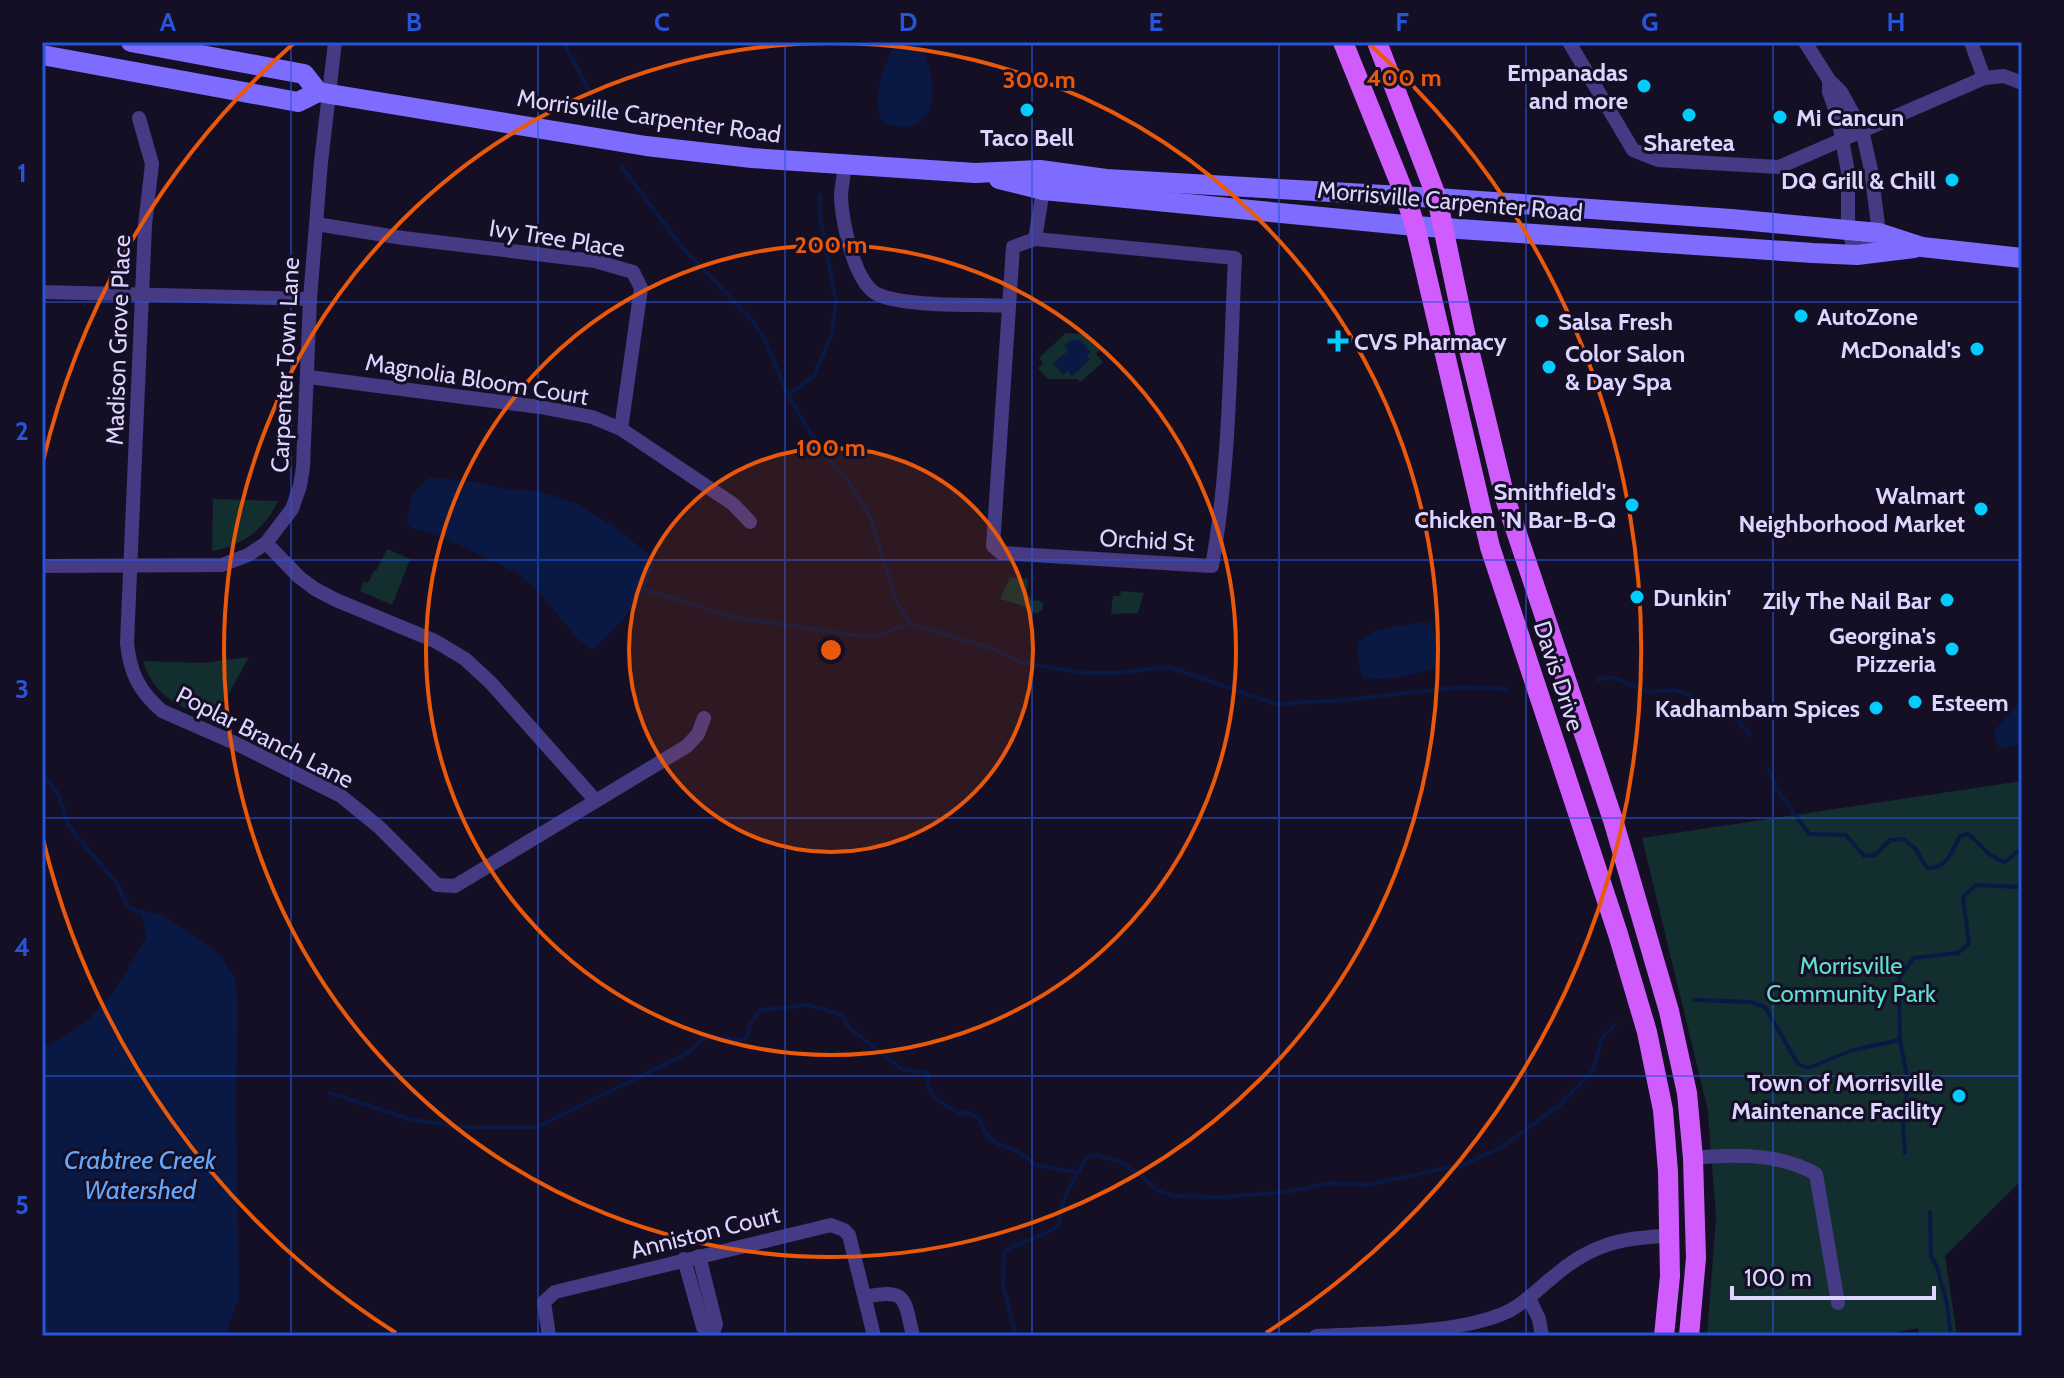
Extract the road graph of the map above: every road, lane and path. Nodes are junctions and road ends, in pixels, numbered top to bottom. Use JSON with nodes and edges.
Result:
{"nodes":[{"id":1,"x":131,"y":42,"type":"edge"},
{"id":2,"x":335,"y":42,"type":"edge"},
{"id":3,"x":1343,"y":42,"type":"edge"},
{"id":4,"x":1377,"y":42,"type":"edge"},
{"id":5,"x":1569,"y":42,"type":"edge"},
{"id":6,"x":1805,"y":42,"type":"edge"},
{"id":7,"x":1971,"y":42,"type":"edge"},
{"id":8,"x":42,"y":55,"type":"edge"},
{"id":9,"x":1984,"y":78,"type":"junction"},
{"id":10,"x":1829,"y":80,"type":"junction"},
{"id":11,"x":2022,"y":83,"type":"edge"},
{"id":12,"x":324,"y":93,"type":"junction"},
{"id":13,"x":139,"y":118,"type":"dead end"},
{"id":14,"x":1862,"y":130,"type":"junction"},
{"id":15,"x":1843,"y":139,"type":"junction"},
{"id":16,"x":845,"y":163,"type":"junction"},
{"id":17,"x":975,"y":173,"type":"junction"},
{"id":18,"x":1043,"y":190,"type":"junction"},
{"id":19,"x":1406,"y":198,"type":"junction"},
{"id":20,"x":1437,"y":198,"type":"junction"},
{"id":21,"x":316,"y":224,"type":"junction"},
{"id":22,"x":1415,"y":226,"type":"junction"},
{"id":23,"x":1444,"y":228,"type":"junction"},
{"id":24,"x":1848,"y":231,"type":"junction"},
{"id":25,"x":1879,"y":233,"type":"junction"},
{"id":26,"x":1035,"y":239,"type":"junction"},
{"id":27,"x":1922,"y":247,"type":"junction"},
{"id":28,"x":1857,"y":255,"type":"junction"},
{"id":29,"x":2022,"y":258,"type":"edge"},
{"id":30,"x":42,"y":292,"type":"edge"},
{"id":31,"x":141,"y":294,"type":"junction"},
{"id":32,"x":310,"y":299,"type":"junction"},
{"id":33,"x":1009,"y":306,"type":"junction"},
{"id":34,"x":309,"y":377,"type":"junction"},
{"id":35,"x":621,"y":429,"type":"junction"},
{"id":36,"x":750,"y":522,"type":"dead end"},
{"id":37,"x":266,"y":543,"type":"junction"},
{"id":38,"x":42,"y":566,"type":"edge"},
{"id":39,"x":130,"y":567,"type":"junction"},
{"id":40,"x":704,"y":718,"type":"dead end"},
{"id":41,"x":596,"y":801,"type":"junction"},
{"id":42,"x":1693,"y":1158,"type":"junction"},
{"id":43,"x":1671,"y":1236,"type":"junction"},
{"id":44,"x":692,"y":1257,"type":"junction"},
{"id":45,"x":865,"y":1297,"type":"junction"},
{"id":46,"x":1529,"y":1298,"type":"junction"},
{"id":47,"x":1838,"y":1303,"type":"dead end"},
{"id":48,"x":549,"y":1336,"type":"edge"},
{"id":49,"x":712,"y":1336,"type":"edge"},
{"id":50,"x":874,"y":1336,"type":"edge"},
{"id":51,"x":913,"y":1336,"type":"edge"},
{"id":52,"x":1316,"y":1336,"type":"edge"},
{"id":53,"x":1542,"y":1336,"type":"edge"},
{"id":54,"x":1664,"y":1336,"type":"edge"},
{"id":55,"x":1689,"y":1336,"type":"edge"}],
"edges":[{"from":1,"to":12,"type":"main road","name":"Morrisville Carpenter Road"},
{"from":2,"to":12,"type":"street","name":"Carpenter Town Lane"},
{"from":3,"to":19,"type":"main road","name":"Davis Drive"},
{"from":4,"to":20,"type":"main road","name":"Davis Drive"},
{"from":5,"to":15,"type":"street"},
{"from":6,"to":10,"type":"street"},
{"from":7,"to":9,"type":"street"},
{"from":8,"to":12,"type":"main road","name":"Morrisville Carpenter Road"},
{"from":9,"to":11,"type":"street"},
{"from":9,"to":14,"type":"street"},
{"from":10,"to":14,"type":"street"},
{"from":10,"to":15,"type":"street"},
{"from":12,"to":16,"type":"main road","name":"Morrisville Carpenter Road"},
{"from":12,"to":21,"type":"street","name":"Carpenter Town Lane"},
{"from":13,"to":31,"type":"street","name":"Madison Grove Place"},
{"from":14,"to":15,"type":"street"},
{"from":14,"to":25,"type":"street"},
{"from":15,"to":24,"type":"street"},
{"from":16,"to":17,"type":"main road","name":"Morrisville Carpenter Road"},
{"from":16,"to":33,"type":"street"},
{"from":17,"to":18,"type":"main road","name":"Morrisville Carpenter Road"},
{"from":17,"to":19,"type":"main road","name":"Morrisville Carpenter Road"},
{"from":18,"to":22,"type":"main road","name":"Morrisville Carpenter Road"},
{"from":18,"to":26,"type":"street"},
{"from":19,"to":20,"type":"main road","name":"Morrisville Carpenter Road"},
{"from":19,"to":22,"type":"main road","name":"Davis Drive"},
{"from":20,"to":23,"type":"main road","name":"Davis Drive"},
{"from":20,"to":24,"type":"main road","name":"Morrisville Carpenter Road"},
{"from":21,"to":32,"type":"street","name":"Carpenter Town Lane"},
{"from":21,"to":35,"type":"street","name":"Ivy Tree Place"},
{"from":22,"to":23,"type":"main road","name":"Morrisville Carpenter Road"},
{"from":22,"to":43,"type":"main road","name":"Davis Drive"},
{"from":23,"to":28,"type":"main road","name":"Morrisville Carpenter Road"},
{"from":23,"to":42,"type":"main road","name":"Davis Drive"},
{"from":24,"to":25,"type":"main road","name":"Morrisville Carpenter Road"},
{"from":24,"to":28,"type":"street"},
{"from":25,"to":27,"type":"main road","name":"Morrisville Carpenter Road"},
{"from":25,"to":28,"type":"street"},
{"from":26,"to":33,"type":"street","name":"Orchid St"},
{"from":26,"to":33,"type":"street","name":"Orchid St"},
{"from":27,"to":28,"type":"main road","name":"Morrisville Carpenter Road"},
{"from":27,"to":29,"type":"main road","name":"Morrisville Carpenter Road"},
{"from":30,"to":31,"type":"street"},
{"from":31,"to":32,"type":"street"},
{"from":31,"to":39,"type":"street","name":"Madison Grove Place"},
{"from":32,"to":34,"type":"street","name":"Carpenter Town Lane"},
{"from":34,"to":35,"type":"street","name":"Magnolia Bloom Court"},
{"from":34,"to":37,"type":"street","name":"Carpenter Town Lane"},
{"from":35,"to":36,"type":"street","name":"Magnolia Bloom Court"},
{"from":37,"to":39,"type":"street","name":"Carpenter Town Lane"},
{"from":37,"to":41,"type":"street"},
{"from":38,"to":39,"type":"street","name":"Carpenter Town Lane"},
{"from":39,"to":41,"type":"street","name":"Poplar Branch Lane"},
{"from":40,"to":41,"type":"street","name":"Poplar Branch Lane"},
{"from":42,"to":47,"type":"street"},
{"from":42,"to":55,"type":"main road","name":"Davis Drive"},
{"from":43,"to":46,"type":"street"},
{"from":43,"to":54,"type":"main road","name":"Davis Drive"},
{"from":44,"to":45,"type":"street","name":"Anniston Court"},
{"from":44,"to":48,"type":"street","name":"Anniston Court"},
{"from":44,"to":49,"type":"street"},
{"from":45,"to":50,"type":"street"},
{"from":45,"to":51,"type":"street"},
{"from":46,"to":52,"type":"street"},
{"from":46,"to":53,"type":"street"}]}
